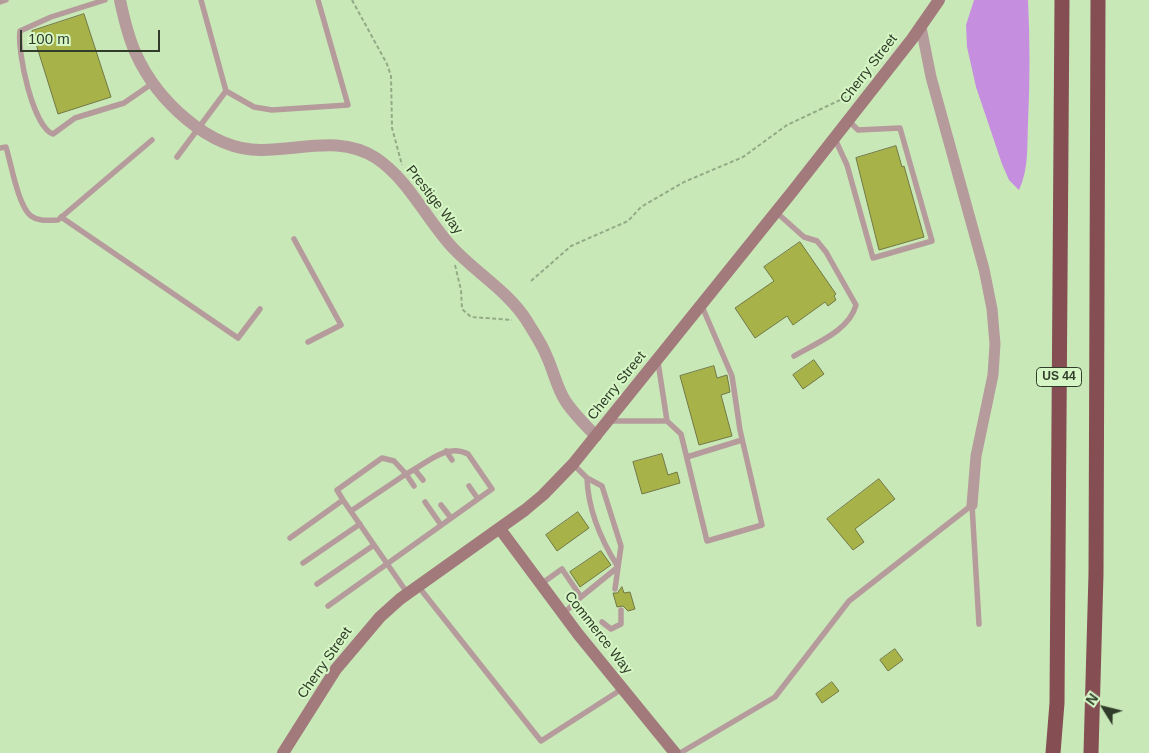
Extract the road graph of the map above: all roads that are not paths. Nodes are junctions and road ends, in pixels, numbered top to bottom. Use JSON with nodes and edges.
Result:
{"nodes":[{"id":1,"x":6,"y":0,"type":"edge"},
{"id":2,"x":105,"y":0,"type":"edge"},
{"id":3,"x":120,"y":0,"type":"edge"},
{"id":4,"x":201,"y":0,"type":"edge"},
{"id":5,"x":318,"y":0,"type":"edge"},
{"id":6,"x":939,"y":0,"type":"edge"},
{"id":7,"x":1062,"y":0,"type":"edge"},
{"id":8,"x":1098,"y":0,"type":"edge"},
{"id":9,"x":0,"y":2,"type":"edge"},
{"id":10,"x":920,"y":27,"type":"junction"},
{"id":11,"x":153,"y":83,"type":"junction"},
{"id":12,"x":226,"y":91,"type":"junction"},
{"id":13,"x":848,"y":120,"type":"junction"},
{"id":14,"x":200,"y":128,"type":"junction"},
{"id":15,"x":834,"y":137,"type":"junction"},
{"id":16,"x":152,"y":140,"type":"dead end"},
{"id":17,"x":0,"y":148,"type":"edge"},
{"id":18,"x":177,"y":157,"type":"dead end"},
{"id":19,"x":776,"y":212,"type":"junction"},
{"id":20,"x":61,"y":217,"type":"junction"},
{"id":21,"x":294,"y":239,"type":"dead end"},
{"id":22,"x":701,"y":304,"type":"junction"},
{"id":23,"x":260,"y":309,"type":"dead end"},
{"id":24,"x":308,"y":342,"type":"dead end"},
{"id":25,"x":794,"y":356,"type":"dead end"},
{"id":26,"x":658,"y":360,"type":"junction"},
{"id":27,"x":608,"y":421,"type":"junction"},
{"id":28,"x":667,"y":422,"type":"junction"},
{"id":29,"x":596,"y":436,"type":"junction"},
{"id":30,"x":742,"y":440,"type":"junction"},
{"id":31,"x":446,"y":451,"type":"junction"},
{"id":32,"x":687,"y":456,"type":"junction"},
{"id":33,"x":452,"y":460,"type":"dead end"},
{"id":34,"x":573,"y":464,"type":"junction"},
{"id":35,"x":415,"y":470,"type":"junction"},
{"id":36,"x":406,"y":474,"type":"junction"},
{"id":37,"x":587,"y":478,"type":"junction"},
{"id":38,"x":423,"y":480,"type":"dead end"},
{"id":39,"x":414,"y":486,"type":"dead end"},
{"id":40,"x":469,"y":486,"type":"dead end"},
{"id":41,"x":478,"y":499,"type":"junction"},
{"id":42,"x":344,"y":500,"type":"junction"},
{"id":43,"x":425,"y":502,"type":"dead end"},
{"id":44,"x":441,"y":505,"type":"dead end"},
{"id":45,"x":972,"y":505,"type":"junction"},
{"id":46,"x":351,"y":512,"type":"junction"},
{"id":47,"x":451,"y":518,"type":"junction"},
{"id":48,"x":360,"y":524,"type":"junction"},
{"id":49,"x":441,"y":525,"type":"junction"},
{"id":50,"x":500,"y":529,"type":"junction"},
{"id":51,"x":290,"y":538,"type":"dead end"},
{"id":52,"x":374,"y":544,"type":"junction"},
{"id":53,"x":303,"y":563,"type":"dead end"},
{"id":54,"x":388,"y":564,"type":"junction"},
{"id":55,"x":618,"y":567,"type":"junction"},
{"id":56,"x":317,"y":584,"type":"dead end"},
{"id":57,"x":541,"y":584,"type":"junction"},
{"id":58,"x":615,"y":589,"type":"dead end"},
{"id":59,"x":413,"y":590,"type":"junction"},
{"id":60,"x":582,"y":597,"type":"junction"},
{"id":61,"x":328,"y":606,"type":"dead end"},
{"id":62,"x":621,"y":610,"type":"dead end"},
{"id":63,"x":563,"y":614,"type":"junction"},
{"id":64,"x":602,"y":622,"type":"dead end"},
{"id":65,"x":979,"y":624,"type":"dead end"},
{"id":66,"x":622,"y":689,"type":"junction"},
{"id":67,"x":282,"y":753,"type":"edge"},
{"id":68,"x":675,"y":753,"type":"edge"},
{"id":69,"x":680,"y":753,"type":"edge"},
{"id":70,"x":1054,"y":753,"type":"edge"},
{"id":71,"x":1091,"y":753,"type":"edge"}],
"edges":[{"from":1,"to":9,"type":"lane"},
{"from":2,"to":11,"type":"lane"},
{"from":3,"to":11,"type":"street","name":"Prestige Way"},
{"from":4,"to":12,"type":"lane"},
{"from":5,"to":12,"type":"lane"},
{"from":6,"to":10,"type":"main road","name":"Cherry Street"},
{"from":7,"to":70,"type":"highway","number":"US 44"},
{"from":8,"to":71,"type":"highway","number":"US 44"},
{"from":10,"to":13,"type":"main road","name":"Cherry Street"},
{"from":10,"to":45,"type":"street"},
{"from":11,"to":14,"type":"street","name":"Prestige Way"},
{"from":12,"to":14,"type":"lane"},
{"from":13,"to":15,"type":"main road","name":"Cherry Street"},
{"from":13,"to":15,"type":"lane"},
{"from":14,"to":18,"type":"lane"},
{"from":14,"to":29,"type":"street","name":"Prestige Way"},
{"from":15,"to":19,"type":"main road","name":"Cherry Street"},
{"from":16,"to":20,"type":"lane"},
{"from":17,"to":20,"type":"lane"},
{"from":19,"to":22,"type":"main road","name":"Cherry Street"},
{"from":19,"to":25,"type":"lane"},
{"from":20,"to":23,"type":"lane"},
{"from":21,"to":24,"type":"lane"},
{"from":22,"to":26,"type":"main road","name":"Cherry Street"},
{"from":22,"to":30,"type":"lane"},
{"from":26,"to":27,"type":"main road","name":"Cherry Street"},
{"from":26,"to":28,"type":"lane"},
{"from":27,"to":28,"type":"lane"},
{"from":27,"to":29,"type":"main road","name":"Cherry Street"},
{"from":28,"to":32,"type":"lane"},
{"from":29,"to":34,"type":"main road","name":"Cherry Street"},
{"from":30,"to":32,"type":"lane"},
{"from":30,"to":32,"type":"lane"},
{"from":31,"to":33,"type":"lane"},
{"from":31,"to":35,"type":"lane"},
{"from":31,"to":41,"type":"lane"},
{"from":34,"to":37,"type":"lane"},
{"from":34,"to":50,"type":"main road","name":"Cherry Street"},
{"from":35,"to":36,"type":"lane"},
{"from":35,"to":38,"type":"lane"},
{"from":36,"to":39,"type":"lane"},
{"from":36,"to":42,"type":"lane"},
{"from":36,"to":46,"type":"lane"},
{"from":37,"to":55,"type":"lane"},
{"from":37,"to":55,"type":"lane"},
{"from":40,"to":41,"type":"lane"},
{"from":41,"to":47,"type":"lane"},
{"from":42,"to":46,"type":"lane"},
{"from":42,"to":51,"type":"lane"},
{"from":43,"to":49,"type":"lane"},
{"from":44,"to":47,"type":"lane"},
{"from":45,"to":65,"type":"lane"},
{"from":45,"to":69,"type":"lane"},
{"from":46,"to":48,"type":"lane"},
{"from":47,"to":49,"type":"lane"},
{"from":48,"to":52,"type":"lane"},
{"from":48,"to":53,"type":"lane"},
{"from":49,"to":54,"type":"lane"},
{"from":50,"to":57,"type":"main road","name":"Commerce Way"},
{"from":50,"to":59,"type":"main road","name":"Cherry Street"},
{"from":52,"to":54,"type":"lane"},
{"from":52,"to":56,"type":"lane"},
{"from":54,"to":59,"type":"lane"},
{"from":54,"to":61,"type":"lane"},
{"from":55,"to":58,"type":"lane"},
{"from":55,"to":60,"type":"lane"},
{"from":57,"to":60,"type":"lane"},
{"from":57,"to":63,"type":"main road","name":"Commerce Way"},
{"from":59,"to":66,"type":"lane"},
{"from":59,"to":67,"type":"main road","name":"Cherry Street"},
{"from":60,"to":63,"type":"lane"},
{"from":62,"to":64,"type":"lane"},
{"from":63,"to":66,"type":"main road","name":"Commerce Way"},
{"from":66,"to":68,"type":"main road","name":"Commerce Way"}]}
